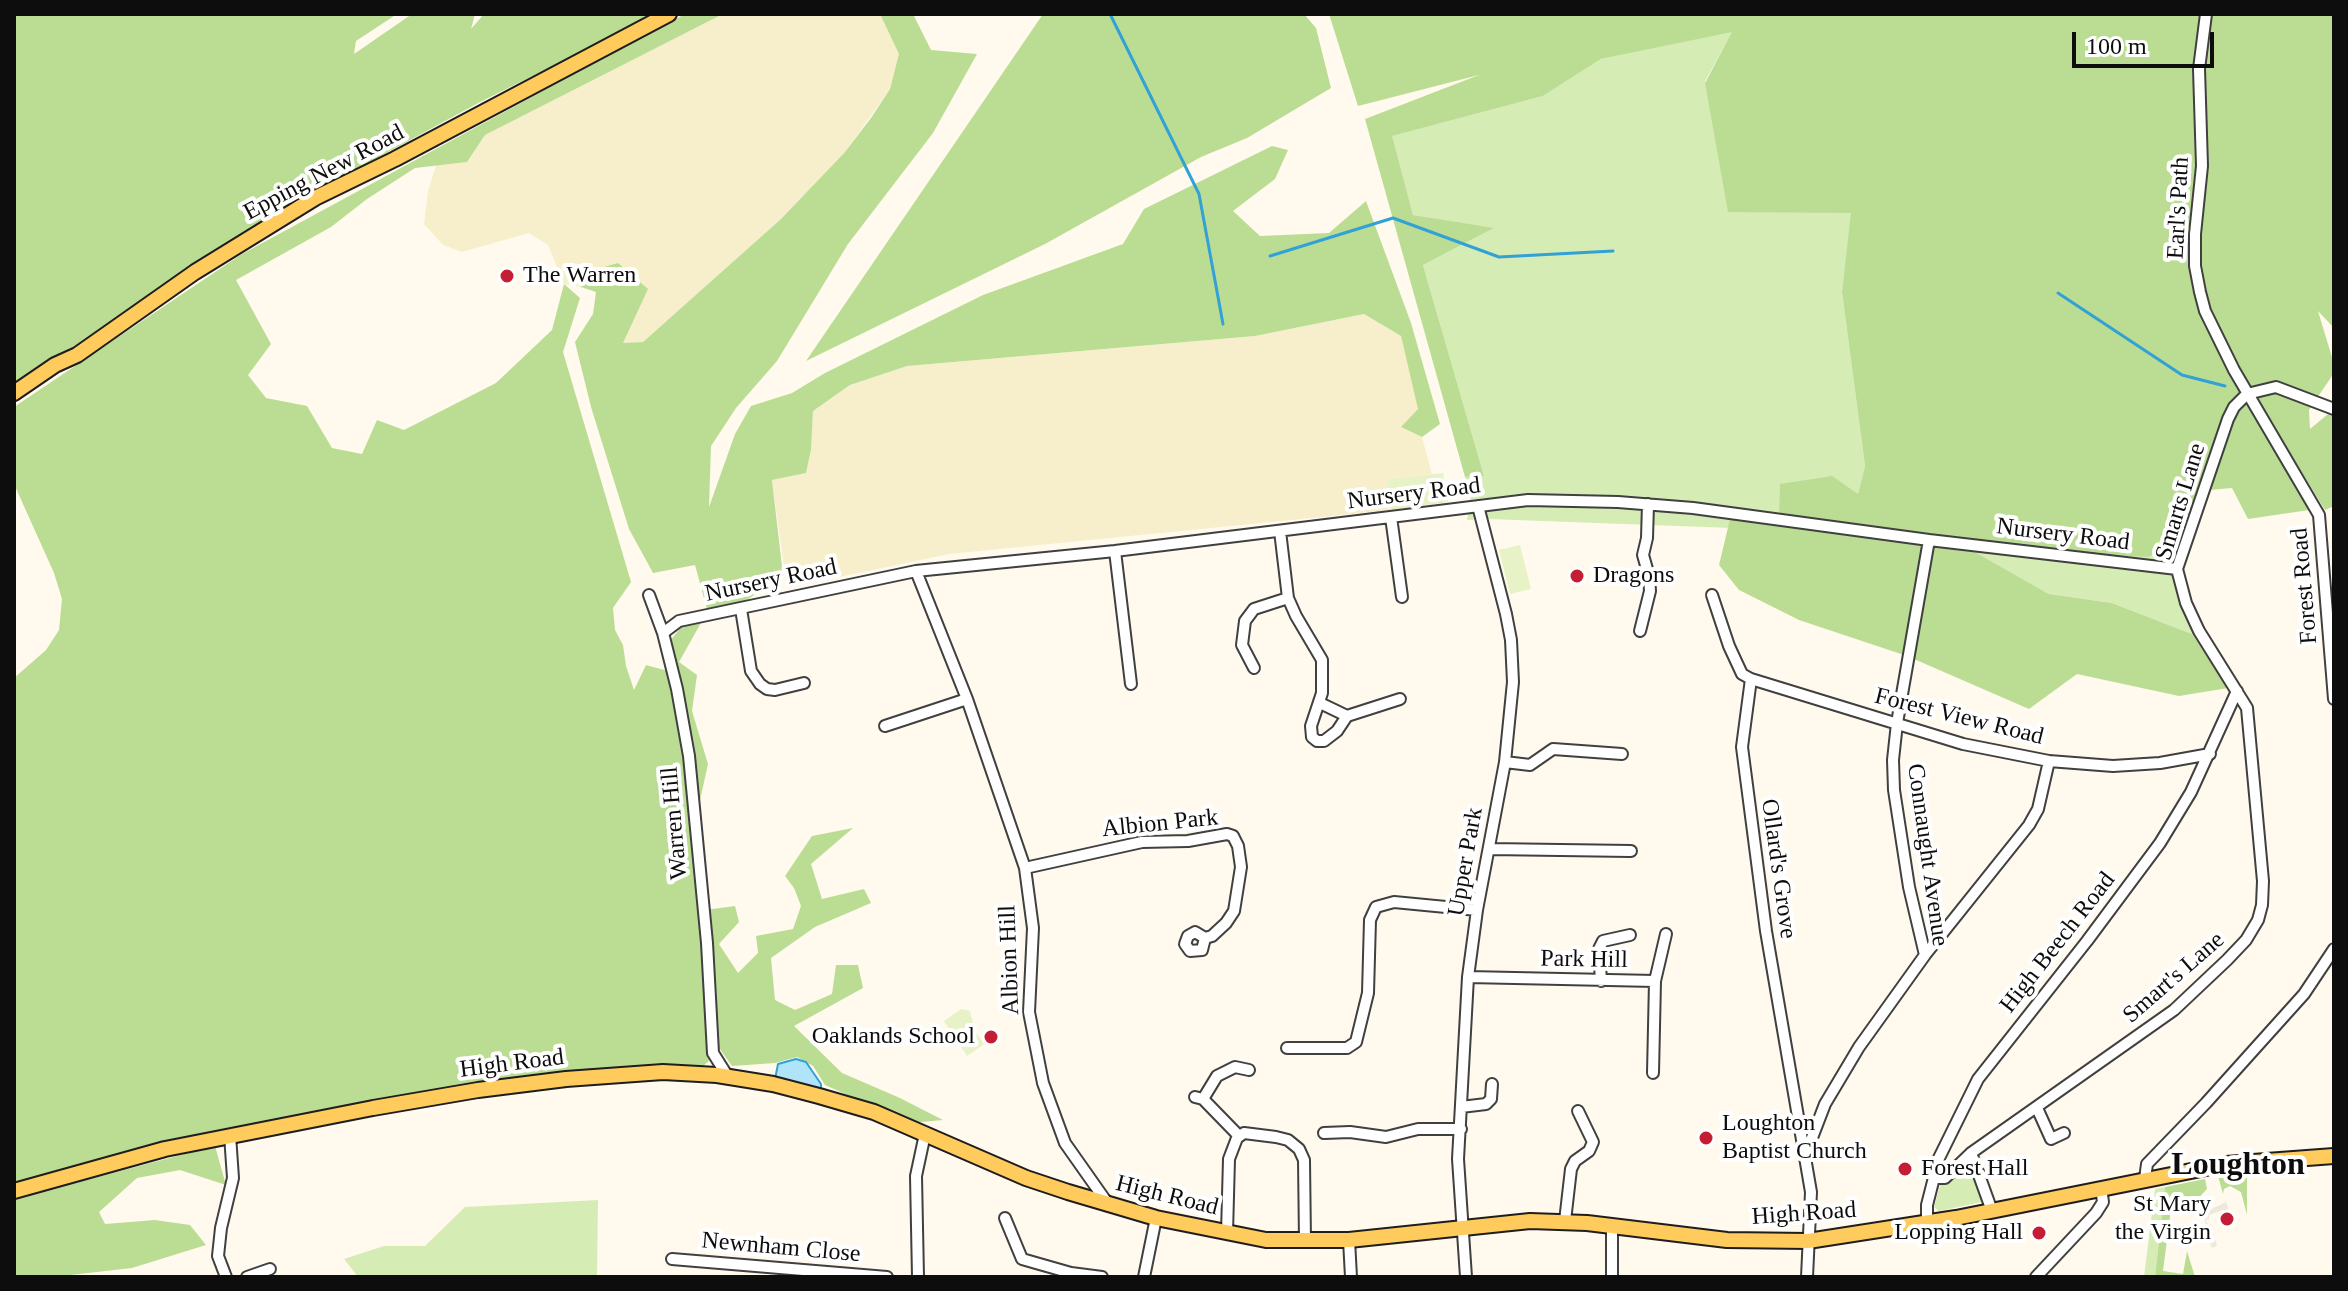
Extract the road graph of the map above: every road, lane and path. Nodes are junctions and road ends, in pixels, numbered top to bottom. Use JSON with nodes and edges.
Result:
{"nodes":[{"id":1,"x":669,"y":14,"type":"edge"},
{"id":2,"x":2206,"y":14,"type":"edge"},
{"id":3,"x":14,"y":393,"type":"edge"},
{"id":4,"x":2247,"y":394,"type":"junction"},
{"id":5,"x":2334,"y":409,"type":"edge"},
{"id":6,"x":1648,"y":504,"type":"junction"},
{"id":7,"x":1478,"y":506,"type":"junction"},
{"id":8,"x":1391,"y":517,"type":"junction"},
{"id":9,"x":1280,"y":531,"type":"junction"},
{"id":10,"x":1929,"y":540,"type":"junction"},
{"id":11,"x":1115,"y":551,"type":"junction"},
{"id":12,"x":2177,"y":569,"type":"junction"},
{"id":13,"x":916,"y":571,"type":"junction"},
{"id":14,"x":649,"y":595,"type":"dead end"},
{"id":15,"x":1712,"y":595,"type":"dead end"},
{"id":16,"x":1402,"y":597,"type":"dead end"},
{"id":17,"x":1288,"y":598,"type":"junction"},
{"id":18,"x":741,"y":609,"type":"junction"},
{"id":19,"x":1640,"y":631,"type":"dead end"},
{"id":20,"x":663,"y":633,"type":"junction"},
{"id":21,"x":1254,"y":668,"type":"dead end"},
{"id":22,"x":1751,"y":679,"type":"junction"},
{"id":23,"x":804,"y":683,"type":"dead end"},
{"id":24,"x":1131,"y":684,"type":"dead end"},
{"id":25,"x":2237,"y":691,"type":"junction"},
{"id":26,"x":967,"y":699,"type":"junction"},
{"id":27,"x":1400,"y":699,"type":"dead end"},
{"id":28,"x":2334,"y":699,"type":"edge"},
{"id":29,"x":1320,"y":703,"type":"junction"},
{"id":30,"x":2247,"y":708,"type":"joint"},
{"id":31,"x":1347,"y":716,"type":"junction"},
{"id":32,"x":1897,"y":723,"type":"junction"},
{"id":33,"x":885,"y":726,"type":"dead end"},
{"id":34,"x":1622,"y":754,"type":"dead end"},
{"id":35,"x":2210,"y":754,"type":"junction"},
{"id":36,"x":2049,"y":761,"type":"junction"},
{"id":37,"x":1505,"y":762,"type":"junction"},
{"id":38,"x":1624,"y":847,"type":"dead end"},
{"id":39,"x":1490,"y":849,"type":"junction"},
{"id":40,"x":1025,"y":868,"type":"junction"},
{"id":41,"x":1477,"y":910,"type":"junction"},
{"id":42,"x":1666,"y":934,"type":"dead end"},
{"id":43,"x":1630,"y":935,"type":"dead end"},
{"id":44,"x":1205,"y":938,"type":"dead end"},
{"id":45,"x":2334,"y":949,"type":"edge"},
{"id":46,"x":1925,"y":955,"type":"junction"},
{"id":47,"x":1468,"y":977,"type":"junction"},
{"id":48,"x":1601,"y":981,"type":"junction"},
{"id":49,"x":1655,"y":981,"type":"junction"},
{"id":50,"x":1287,"y":1048,"type":"dead end"},
{"id":51,"x":713,"y":1053,"type":"junction"},
{"id":52,"x":1249,"y":1070,"type":"dead end"},
{"id":53,"x":1653,"y":1073,"type":"dead end"},
{"id":54,"x":705,"y":1074,"type":"junction"},
{"id":55,"x":728,"y":1077,"type":"junction"},
{"id":56,"x":1492,"y":1084,"type":"dead end"},
{"id":57,"x":1461,"y":1107,"type":"junction"},
{"id":58,"x":2037,"y":1108,"type":"junction"},
{"id":59,"x":1578,"y":1111,"type":"dead end"},
{"id":60,"x":1461,"y":1129,"type":"junction"},
{"id":61,"x":1324,"y":1133,"type":"dead end"},
{"id":62,"x":2064,"y":1133,"type":"dead end"},
{"id":63,"x":925,"y":1134,"type":"junction"},
{"id":64,"x":230,"y":1135,"type":"junction"},
{"id":65,"x":1239,"y":1136,"type":"junction"},
{"id":66,"x":1971,"y":1153,"type":"junction"},
{"id":67,"x":1805,"y":1156,"type":"junction"},
{"id":68,"x":2334,"y":1156,"type":"edge"},
{"id":69,"x":1934,"y":1178,"type":"junction"},
{"id":70,"x":2145,"y":1179,"type":"junction"},
{"id":71,"x":2101,"y":1188,"type":"junction"},
{"id":72,"x":14,"y":1191,"type":"edge"},
{"id":73,"x":1108,"y":1204,"type":"junction"},
{"id":74,"x":1992,"y":1211,"type":"junction"},
{"id":75,"x":1005,"y":1218,"type":"dead end"},
{"id":76,"x":1156,"y":1218,"type":"junction"},
{"id":77,"x":1565,"y":1221,"type":"junction"},
{"id":78,"x":1927,"y":1222,"type":"junction"},
{"id":79,"x":1612,"y":1226,"type":"junction"},
{"id":80,"x":1463,"y":1229,"type":"junction"},
{"id":81,"x":1227,"y":1233,"type":"junction"},
{"id":82,"x":1349,"y":1240,"type":"junction"},
{"id":83,"x":1305,"y":1241,"type":"junction"},
{"id":84,"x":1808,"y":1241,"type":"junction"},
{"id":85,"x":672,"y":1259,"type":"dead end"},
{"id":86,"x":270,"y":1269,"type":"dead end"},
{"id":87,"x":226,"y":1277,"type":"edge"},
{"id":88,"x":247,"y":1277,"type":"edge"},
{"id":89,"x":887,"y":1277,"type":"edge"},
{"id":90,"x":918,"y":1277,"type":"edge"},
{"id":91,"x":1102,"y":1277,"type":"edge"},
{"id":92,"x":1144,"y":1277,"type":"edge"},
{"id":93,"x":1351,"y":1277,"type":"edge"},
{"id":94,"x":1466,"y":1277,"type":"edge"},
{"id":95,"x":1612,"y":1277,"type":"edge"},
{"id":96,"x":1807,"y":1277,"type":"edge"},
{"id":97,"x":2036,"y":1277,"type":"edge"}],
"edges":[{"from":1,"to":3,"type":"main road","name":"Epping New Road"},
{"from":2,"to":4,"type":"street","name":"Earl's Path"},
{"from":4,"to":5,"type":"street"},
{"from":4,"to":12,"type":"street","name":"Smarts Lane"},
{"from":4,"to":28,"type":"street","name":"Forest Road"},
{"from":6,"to":7,"type":"street","name":"Nursery Road"},
{"from":6,"to":10,"type":"street","name":"Nursery Road"},
{"from":6,"to":19,"type":"street"},
{"from":7,"to":8,"type":"street","name":"Nursery Road"},
{"from":7,"to":37,"type":"street","name":"Upper Park"},
{"from":8,"to":9,"type":"street","name":"Nursery Road"},
{"from":8,"to":16,"type":"street"},
{"from":9,"to":11,"type":"street","name":"Nursery Road"},
{"from":9,"to":17,"type":"street"},
{"from":10,"to":12,"type":"street","name":"Nursery Road"},
{"from":10,"to":32,"type":"street","name":"Connaught Avenue"},
{"from":11,"to":13,"type":"street","name":"Nursery Road"},
{"from":11,"to":24,"type":"street"},
{"from":12,"to":25,"type":"street","name":"Smarts Lane"},
{"from":13,"to":18,"type":"street","name":"Nursery Road"},
{"from":13,"to":26,"type":"street","name":"Albion Hill"},
{"from":14,"to":20,"type":"street","name":"Warren Hill"},
{"from":15,"to":22,"type":"street"},
{"from":17,"to":21,"type":"street"},
{"from":17,"to":29,"type":"street"},
{"from":18,"to":20,"type":"street","name":"Nursery Road"},
{"from":18,"to":23,"type":"street"},
{"from":20,"to":51,"type":"street","name":"Warren Hill"},
{"from":22,"to":32,"type":"street","name":"Forest View Road"},
{"from":22,"to":67,"type":"street","name":"Ollard's Grove"},
{"from":25,"to":30,"type":"street","name":"Smarts Lane"},
{"from":25,"to":35,"type":"street","name":"High Beech Road"},
{"from":26,"to":33,"type":"street"},
{"from":26,"to":40,"type":"street","name":"Albion Hill"},
{"from":27,"to":31,"type":"street"},
{"from":29,"to":31,"type":"street"},
{"from":29,"to":31,"type":"street"},
{"from":30,"to":58,"type":"street","name":"Smart's Lane"},
{"from":32,"to":36,"type":"street","name":"Forest View Road"},
{"from":32,"to":46,"type":"street","name":"Connaught Avenue"},
{"from":34,"to":37,"type":"street"},
{"from":35,"to":36,"type":"street","name":"Forest View Road"},
{"from":35,"to":69,"type":"street","name":"High Beech Road"},
{"from":36,"to":46,"type":"street"},
{"from":37,"to":39,"type":"street","name":"Upper Park"},
{"from":38,"to":39,"type":"street"},
{"from":39,"to":41,"type":"street","name":"Upper Park"},
{"from":40,"to":44,"type":"street","name":"Albion Park"},
{"from":40,"to":73,"type":"street","name":"Albion Hill"},
{"from":41,"to":47,"type":"street","name":"Upper Park"},
{"from":41,"to":50,"type":"street"},
{"from":42,"to":49,"type":"street"},
{"from":43,"to":48,"type":"street"},
{"from":45,"to":70,"type":"street"},
{"from":46,"to":67,"type":"street","name":"Connaught Avenue"},
{"from":47,"to":48,"type":"street","name":"Park Hill"},
{"from":47,"to":57,"type":"street","name":"Upper Park"},
{"from":48,"to":49,"type":"street","name":"Park Hill"},
{"from":49,"to":53,"type":"street","name":"Park Hill"},
{"from":51,"to":54,"type":"street","name":"Warren Hill"},
{"from":51,"to":55,"type":"street","name":"Warren Hill"},
{"from":52,"to":65,"type":"street"},
{"from":54,"to":55,"type":"main road","name":"High Road"},
{"from":54,"to":64,"type":"main road","name":"High Road"},
{"from":55,"to":63,"type":"main road","name":"High Road"},
{"from":56,"to":57,"type":"street"},
{"from":57,"to":60,"type":"street","name":"Upper Park"},
{"from":58,"to":62,"type":"street"},
{"from":58,"to":66,"type":"street","name":"Smart's Lane"},
{"from":59,"to":77,"type":"street"},
{"from":60,"to":61,"type":"street"},
{"from":60,"to":80,"type":"street","name":"Upper Park"},
{"from":63,"to":73,"type":"main road","name":"High Road"},
{"from":63,"to":90,"type":"street"},
{"from":64,"to":72,"type":"main road","name":"High Road"},
{"from":64,"to":87,"type":"street"},
{"from":65,"to":81,"type":"street"},
{"from":65,"to":83,"type":"street"},
{"from":66,"to":69,"type":"street","name":"Smart's Lane"},
{"from":66,"to":74,"type":"street"},
{"from":67,"to":84,"type":"street","name":"Connaught Avenue"},
{"from":68,"to":70,"type":"main road","name":"High Road"},
{"from":69,"to":78,"type":"street","name":"High Beech Road"},
{"from":70,"to":71,"type":"main road","name":"High Road"},
{"from":71,"to":74,"type":"main road","name":"High Road"},
{"from":71,"to":97,"type":"street"},
{"from":73,"to":76,"type":"main road","name":"High Road"},
{"from":74,"to":78,"type":"main road","name":"High Road"},
{"from":75,"to":91,"type":"street"},
{"from":76,"to":81,"type":"main road","name":"High Road"},
{"from":76,"to":92,"type":"street"},
{"from":77,"to":79,"type":"main road","name":"High Road"},
{"from":77,"to":80,"type":"main road","name":"High Road"},
{"from":78,"to":84,"type":"main road","name":"High Road"},
{"from":79,"to":84,"type":"main road","name":"High Road"},
{"from":79,"to":95,"type":"street"},
{"from":80,"to":82,"type":"main road","name":"High Road"},
{"from":80,"to":94,"type":"street","name":"Upper Park"},
{"from":81,"to":83,"type":"main road","name":"High Road"},
{"from":82,"to":83,"type":"main road","name":"High Road"},
{"from":82,"to":93,"type":"street"},
{"from":84,"to":96,"type":"street","name":"Connaught Avenue"},
{"from":85,"to":89,"type":"street","name":"Newnham Close"},
{"from":86,"to":88,"type":"street"}]}
